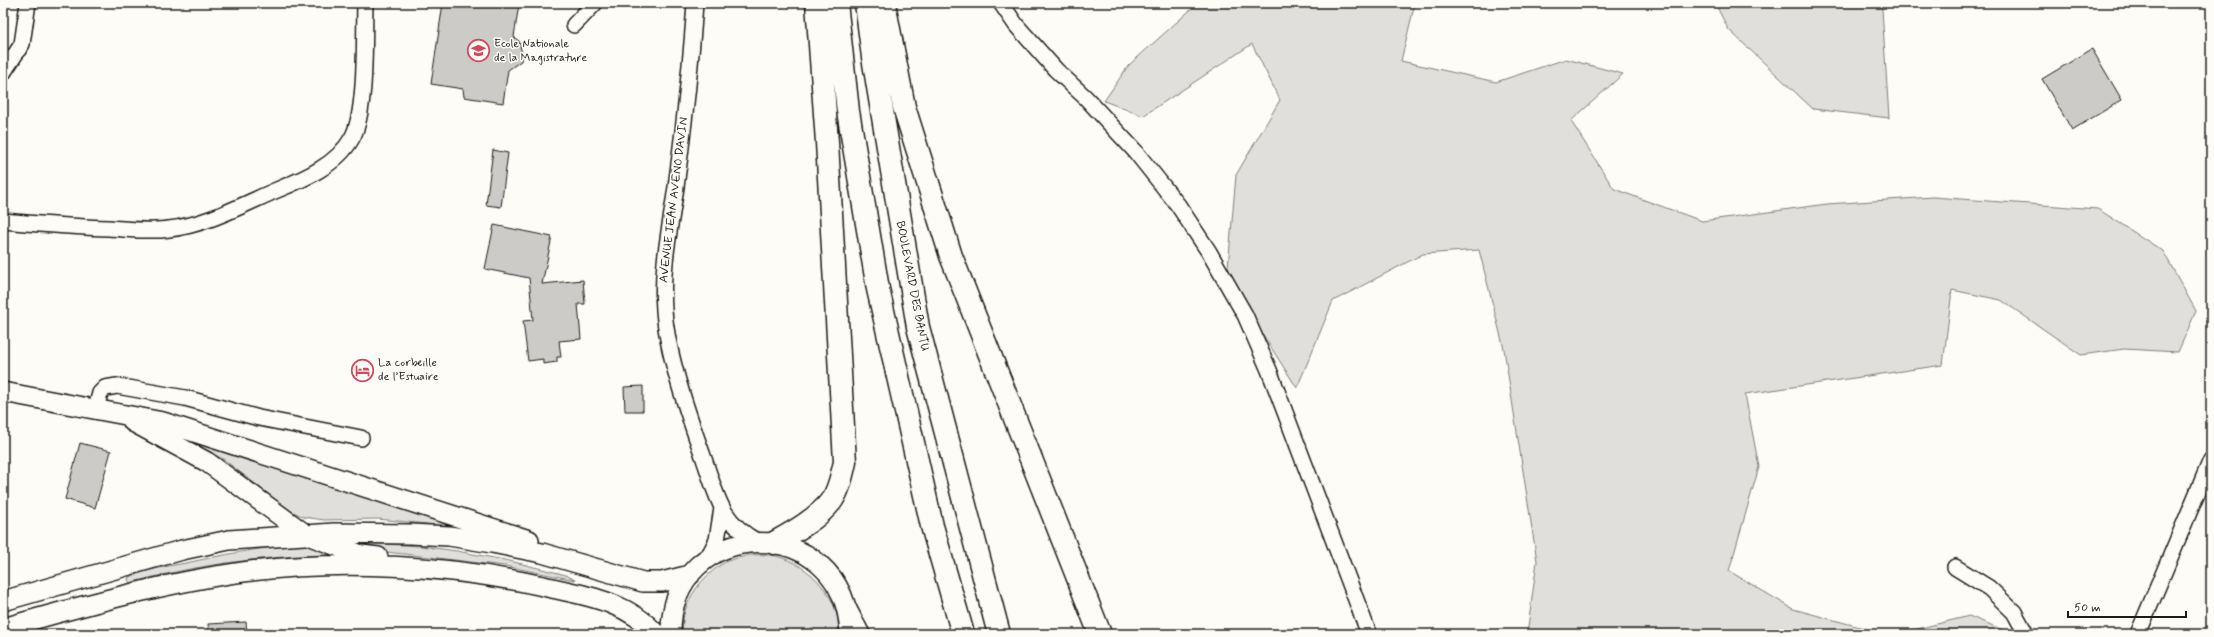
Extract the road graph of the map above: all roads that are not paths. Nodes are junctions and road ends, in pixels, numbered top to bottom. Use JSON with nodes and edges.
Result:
{"nodes":[{"id":1,"x":28,"y":3,"type":"edge"},
{"id":2,"x":365,"y":3,"type":"edge"},
{"id":3,"x":595,"y":3,"type":"edge"},
{"id":4,"x":695,"y":3,"type":"edge"},
{"id":5,"x":817,"y":3,"type":"edge"},
{"id":6,"x":836,"y":3,"type":"edge"},
{"id":7,"x":866,"y":3,"type":"edge"},
{"id":8,"x":884,"y":3,"type":"edge"},
{"id":9,"x":1001,"y":3,"type":"edge"},
{"id":10,"x":574,"y":25,"type":"dead end"},
{"id":11,"x":3,"y":73,"type":"edge"},
{"id":12,"x":3,"y":221,"type":"edge"},
{"id":13,"x":3,"y":392,"type":"edge"},
{"id":14,"x":96,"y":408,"type":"junction"},
{"id":15,"x":116,"y":413,"type":"junction"},
{"id":16,"x":361,"y":438,"type":"dead end"},
{"id":17,"x":2211,"y":460,"type":"edge"},
{"id":18,"x":722,"y":508,"type":"junction"},
{"id":19,"x":305,"y":534,"type":"junction"},
{"id":20,"x":766,"y":542,"type":"junction"},
{"id":21,"x":707,"y":559,"type":"junction"},
{"id":22,"x":1955,"y":567,"type":"dead end"},
{"id":23,"x":608,"y":571,"type":"junction"},
{"id":24,"x":690,"y":575,"type":"junction"},
{"id":25,"x":494,"y":577,"type":"junction"},
{"id":26,"x":3,"y":601,"type":"edge"},
{"id":27,"x":846,"y":602,"type":"junction"},
{"id":28,"x":3,"y":628,"type":"edge"},
{"id":29,"x":656,"y":634,"type":"edge"},
{"id":30,"x":671,"y":634,"type":"edge"},
{"id":31,"x":850,"y":634,"type":"edge"},
{"id":32,"x":862,"y":634,"type":"edge"},
{"id":33,"x":963,"y":634,"type":"edge"},
{"id":34,"x":999,"y":634,"type":"edge"},
{"id":35,"x":1100,"y":634,"type":"edge"},
{"id":36,"x":1369,"y":634,"type":"edge"},
{"id":37,"x":2026,"y":634,"type":"edge"},
{"id":38,"x":2138,"y":634,"type":"edge"}],
"edges":[{"from":1,"to":11,"type":"street"},
{"from":2,"to":12,"type":"street"},
{"from":3,"to":10,"type":"street"},
{"from":4,"to":18,"type":"street","name":"AVENUE JEAN AVENO DAVIN"},
{"from":5,"to":20,"type":"highway"},
{"from":6,"to":33,"type":"highway"},
{"from":7,"to":34,"type":"highway","name":"BOULEVARD DES BANTU"},
{"from":8,"to":35,"type":"highway"},
{"from":9,"to":36,"type":"street"},
{"from":13,"to":14,"type":"main road"},
{"from":14,"to":15,"type":"main road"},
{"from":14,"to":16,"type":"street"},
{"from":15,"to":19,"type":"main road"},
{"from":15,"to":23,"type":"main road"},
{"from":17,"to":38,"type":"street"},
{"from":18,"to":20,"type":"street"},
{"from":18,"to":21,"type":"street"},
{"from":19,"to":23,"type":"main road"},
{"from":19,"to":25,"type":"main road"},
{"from":19,"to":26,"type":"main road"},
{"from":20,"to":21,"type":"main road"},
{"from":20,"to":27,"type":"main road"},
{"from":21,"to":24,"type":"main road"},
{"from":22,"to":37,"type":"street"},
{"from":23,"to":24,"type":"main road"},
{"from":24,"to":30,"type":"main road"},
{"from":25,"to":28,"type":"main road"},
{"from":25,"to":29,"type":"main road"},
{"from":27,"to":31,"type":"main road"},
{"from":27,"to":32,"type":"street"}]}
